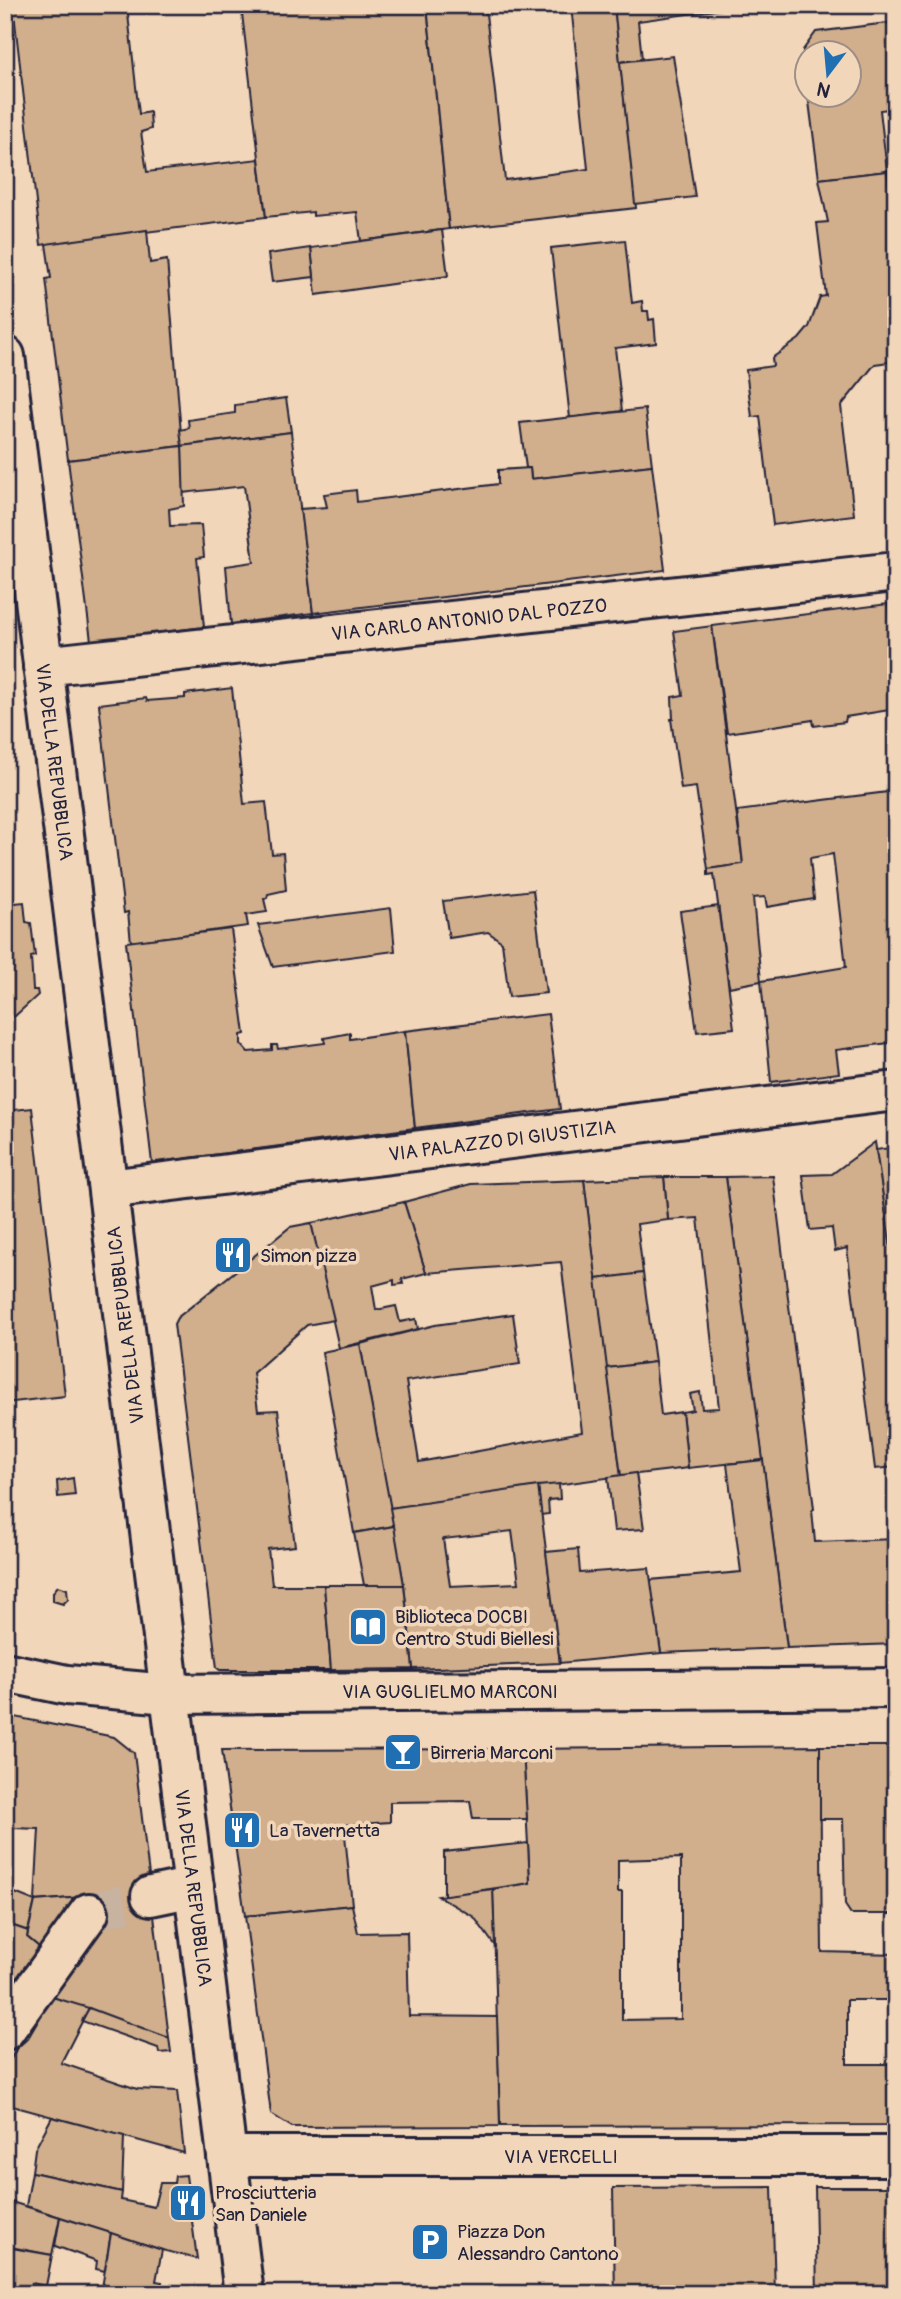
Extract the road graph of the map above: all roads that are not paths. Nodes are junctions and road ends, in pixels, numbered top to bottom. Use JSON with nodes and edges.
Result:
{"nodes":[{"id":1,"x":5,"y":356,"type":"edge"},
{"id":2,"x":896,"y":572,"type":"edge"},
{"id":3,"x":43,"y":666,"type":"junction"},
{"id":4,"x":896,"y":1091,"type":"edge"},
{"id":5,"x":108,"y":1189,"type":"junction"},
{"id":6,"x":5,"y":1672,"type":"edge"},
{"id":7,"x":896,"y":1688,"type":"edge"},
{"id":8,"x":169,"y":1694,"type":"junction"},
{"id":9,"x":194,"y":1887,"type":"junction"},
{"id":10,"x":151,"y":1896,"type":"tunnel mouth"},
{"id":11,"x":89,"y":1913,"type":"tunnel mouth"},
{"id":12,"x":5,"y":2030,"type":"edge"},
{"id":13,"x":227,"y":2156,"type":"junction"},
{"id":14,"x":896,"y":2156,"type":"edge"},
{"id":15,"x":244,"y":2294,"type":"edge"}],
"edges":[{"from":1,"to":3,"type":"street","name":"VIA DELLA REPUBBLICA"},
{"from":2,"to":3,"type":"street","name":"VIA CARLO ANTONIO DAL POZZO"},
{"from":3,"to":5,"type":"street","name":"VIA DELLA REPUBBLICA"},
{"from":4,"to":5,"type":"street","name":"VIA PALAZZO DI GIUSTIZIA"},
{"from":5,"to":8,"type":"street","name":"VIA DELLA REPUBBLICA"},
{"from":6,"to":8,"type":"street","name":"VIA GUGLIELMO MARCONI"},
{"from":7,"to":8,"type":"street","name":"VIA GUGLIELMO MARCONI"},
{"from":8,"to":9,"type":"street","name":"VIA DELLA REPUBBLICA"},
{"from":9,"to":10,"type":"street"},
{"from":9,"to":13,"type":"street","name":"VIA DELLA REPUBBLICA"},
{"from":11,"to":12,"type":"street"},
{"from":13,"to":14,"type":"street","name":"VIA VERCELLI"},
{"from":13,"to":15,"type":"street","name":"VIA DELLA REPUBBLICA"}]}
